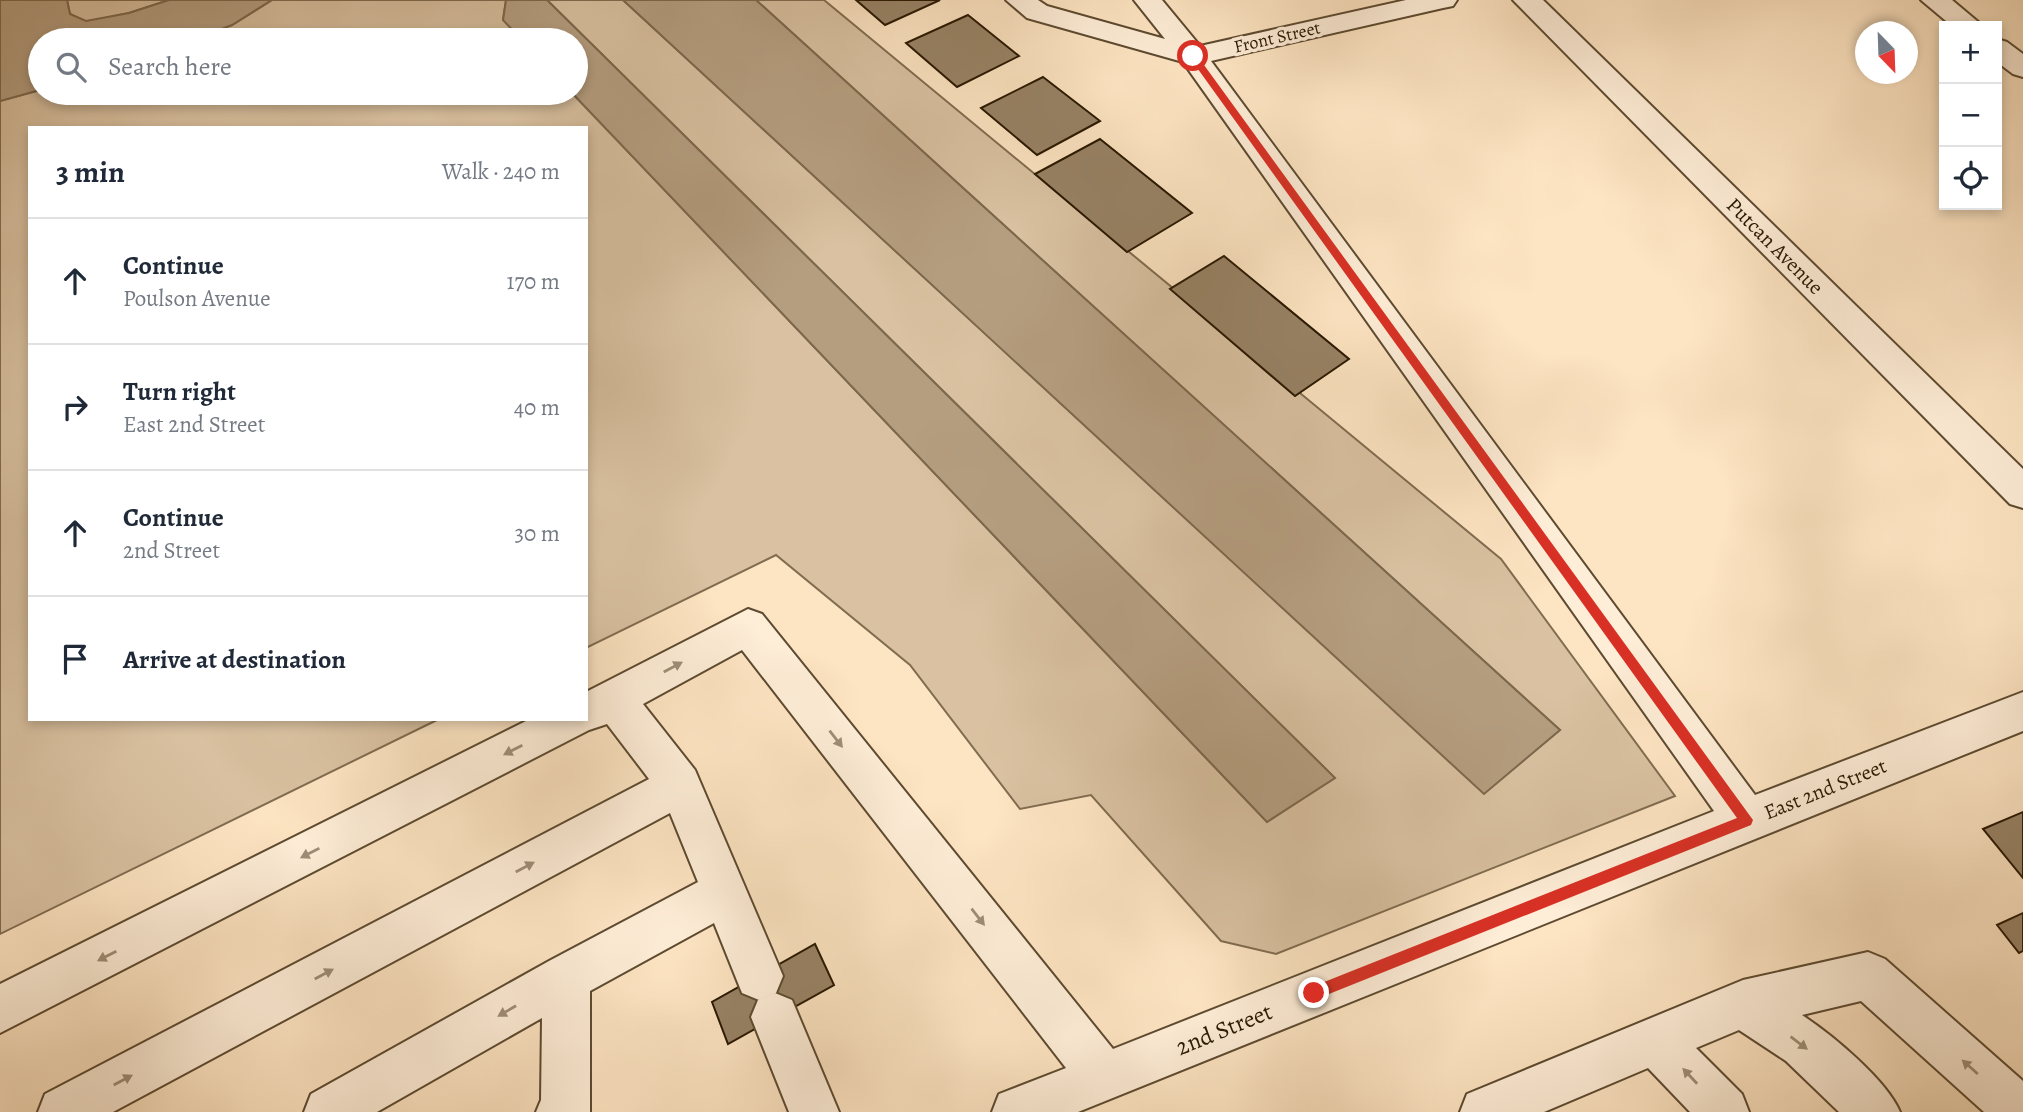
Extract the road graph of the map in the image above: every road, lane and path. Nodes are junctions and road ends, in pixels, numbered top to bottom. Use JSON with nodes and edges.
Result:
{"nodes":[{"id":1,"x":1020,"y":0,"type":"edge"},
{"id":2,"x":1148,"y":0,"type":"edge"},
{"id":3,"x":1443,"y":0,"type":"edge"},
{"id":4,"x":1527,"y":0,"type":"edge"},
{"id":5,"x":1934,"y":0,"type":"edge"},
{"id":6,"x":1962,"y":21,"type":"edge"},
{"id":7,"x":2002,"y":52,"type":"edge"},
{"id":8,"x":1193,"y":56,"type":"junction"},
{"id":9,"x":2023,"y":68,"type":"edge"},
{"id":10,"x":2023,"y":493,"type":"edge"},
{"id":11,"x":599,"y":706,"type":"edge"},
{"id":12,"x":2023,"y":711,"type":"edge"},
{"id":13,"x":569,"y":721,"type":"edge"},
{"id":14,"x":680,"y":785,"type":"junction"},
{"id":15,"x":1747,"y":820,"type":"junction"},
{"id":16,"x":724,"y":893,"type":"junction"},
{"id":17,"x":1509,"y":913,"type":"joint"},
{"id":18,"x":566,"y":978,"type":"junction"},
{"id":19,"x":1743,"y":1004,"type":"junction"},
{"id":20,"x":0,"y":1009,"type":"edge"},
{"id":21,"x":1656,"y":1041,"type":"junction"},
{"id":22,"x":1104,"y":1077,"type":"junction"},
{"id":23,"x":1548,"y":1101,"type":"edge"},
{"id":24,"x":63,"y":1112,"type":"edge"},
{"id":25,"x":329,"y":1112,"type":"edge"},
{"id":26,"x":561,"y":1112,"type":"edge"},
{"id":27,"x":814,"y":1112,"type":"edge"},
{"id":28,"x":1017,"y":1112,"type":"edge"},
{"id":29,"x":1485,"y":1112,"type":"edge"},
{"id":30,"x":1724,"y":1112,"type":"edge"},
{"id":31,"x":1875,"y":1112,"type":"edge"},
{"id":32,"x":2021,"y":1112,"type":"edge"}],
"edges":[{"from":1,"to":8,"type":"street"},
{"from":2,"to":8,"type":"street"},
{"from":3,"to":8,"type":"street","name":"Front Street"},
{"from":4,"to":10,"type":"street","name":"Putcan Avenue"},
{"from":5,"to":6,"type":"street"},
{"from":7,"to":9,"type":"street"},
{"from":8,"to":15,"type":"street"},
{"from":11,"to":14,"type":"street"},
{"from":11,"to":22,"type":"street","one_way":true},
{"from":12,"to":15,"type":"street","name":"East 2nd Street"},
{"from":13,"to":20,"type":"street","one_way":true},
{"from":14,"to":16,"type":"street"},
{"from":24,"to":14,"type":"street","one_way":true},
{"from":15,"to":17,"type":"street","name":"East 2nd Street"},
{"from":16,"to":18,"type":"street"},
{"from":16,"to":27,"type":"street"},
{"from":17,"to":22,"type":"street","name":"2nd Street"},
{"from":18,"to":25,"type":"street","one_way":true},
{"from":18,"to":26,"type":"street"},
{"from":19,"to":21,"type":"street"},
{"from":19,"to":31,"type":"street","one_way":true},
{"from":32,"to":19,"type":"street","one_way":true},
{"from":21,"to":23,"type":"street"},
{"from":30,"to":21,"type":"street","one_way":true},
{"from":22,"to":28,"type":"street","name":"2nd Street"},
{"from":23,"to":29,"type":"street"}]}
